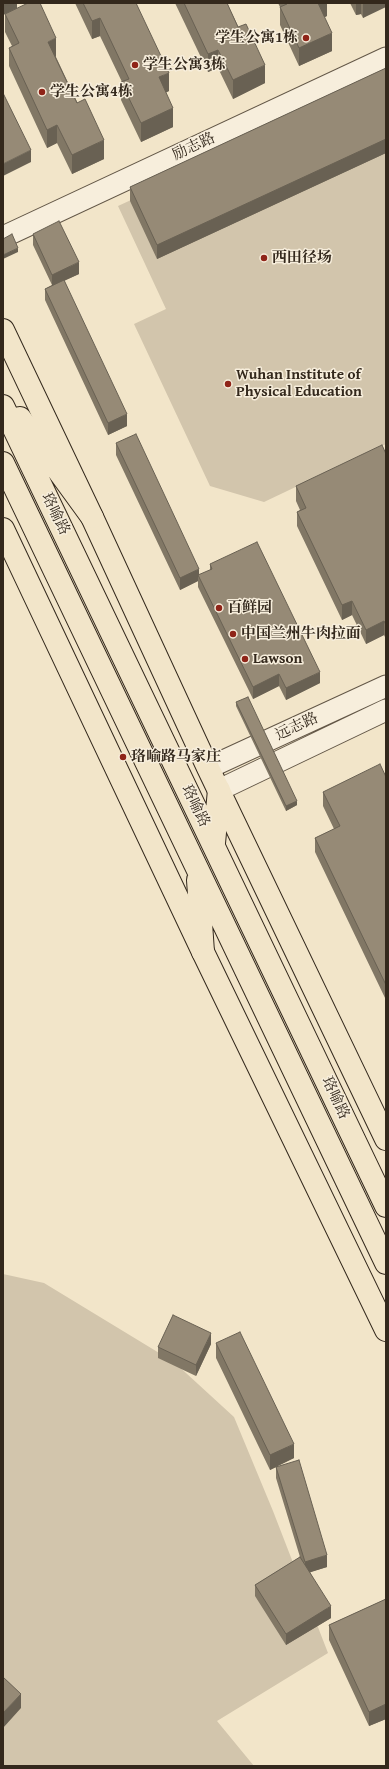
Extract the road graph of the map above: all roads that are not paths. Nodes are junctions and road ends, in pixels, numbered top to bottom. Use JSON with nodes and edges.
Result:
{"nodes":[{"id":1,"x":386,"y":58,"type":"edge"},
{"id":2,"x":3,"y":237,"type":"edge"},
{"id":3,"x":3,"y":330,"type":"edge"},
{"id":4,"x":3,"y":395,"type":"edge"},
{"id":5,"x":3,"y":406,"type":"edge"},
{"id":6,"x":3,"y":463,"type":"edge"},
{"id":7,"x":92,"y":517,"type":"junction"},
{"id":8,"x":3,"y":529,"type":"edge"},
{"id":9,"x":386,"y":686,"type":"edge"},
{"id":10,"x":386,"y":710,"type":"edge"},
{"id":11,"x":208,"y":768,"type":"junction"},
{"id":12,"x":219,"y":790,"type":"junction"},
{"id":13,"x":214,"y":844,"type":"junction"},
{"id":14,"x":197,"y":867,"type":"junction"},
{"id":15,"x":203,"y":952,"type":"junction"},
{"id":16,"x":386,"y":1140,"type":"edge"},
{"id":17,"x":386,"y":1206,"type":"edge"},
{"id":18,"x":386,"y":1263,"type":"edge"},
{"id":19,"x":386,"y":1330,"type":"edge"}],
"edges":[{"from":1,"to":2,"type":"street","name":"励志路"},
{"from":3,"to":7,"type":"main road"},
{"from":4,"to":7,"type":"main road"},
{"from":5,"to":13,"type":"main road","name":"珞喻路"},
{"from":6,"to":14,"type":"main road","name":"珞喻路"},
{"from":7,"to":11,"type":"main road"},
{"from":8,"to":15,"type":"main road"},
{"from":9,"to":11,"type":"street","name":"远志路"},
{"from":10,"to":12,"type":"street","name":"远志路"},
{"from":11,"to":12,"type":"main road"},
{"from":12,"to":13,"type":"main road"},
{"from":12,"to":16,"type":"main road"},
{"from":13,"to":17,"type":"main road","name":"珞喻路"},
{"from":14,"to":15,"type":"main road"},
{"from":14,"to":18,"type":"main road","name":"珞喻路"},
{"from":15,"to":19,"type":"main road"}]}
